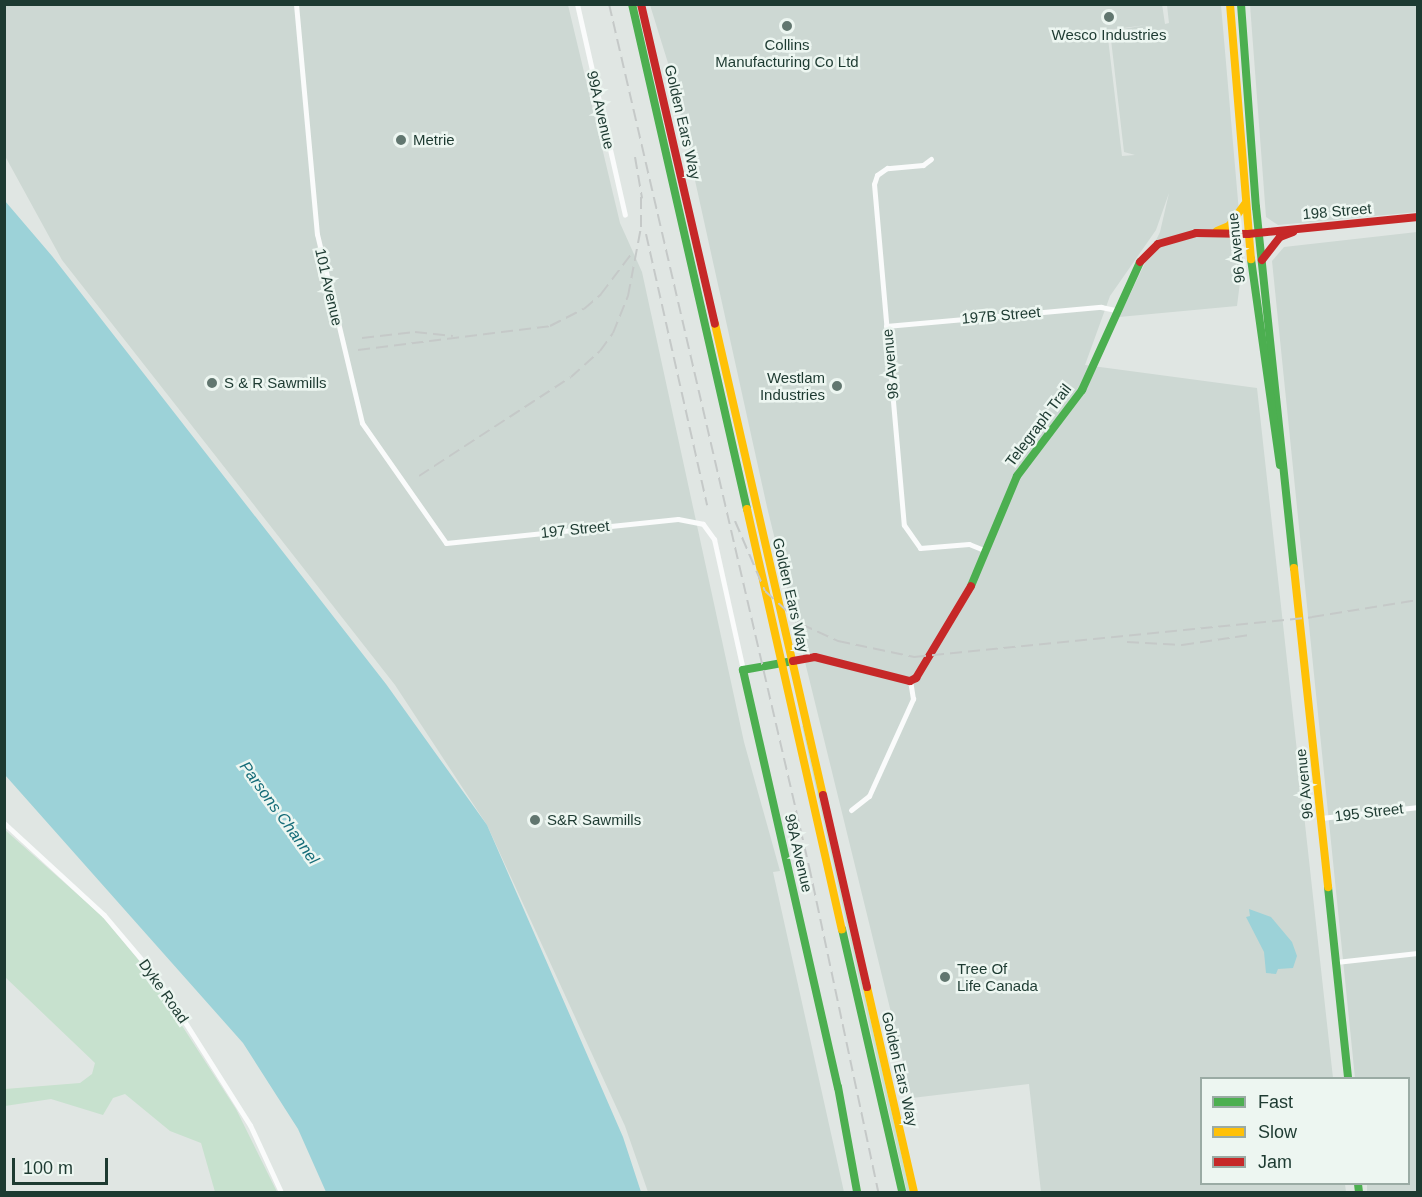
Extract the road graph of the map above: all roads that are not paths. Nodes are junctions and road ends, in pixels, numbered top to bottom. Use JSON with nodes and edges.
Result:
{"nodes":[{"id":1,"x":296,"y":4,"type":"edge"},
{"id":2,"x":577,"y":4,"type":"edge"},
{"id":3,"x":632,"y":4,"type":"edge"},
{"id":4,"x":641,"y":4,"type":"edge"},
{"id":5,"x":1230,"y":4,"type":"edge"},
{"id":6,"x":1241,"y":4,"type":"edge"},
{"id":7,"x":931,"y":159,"type":"dead end"},
{"id":8,"x":1245,"y":204,"type":"junction"},
{"id":9,"x":625,"y":215,"type":"dead end"},
{"id":10,"x":1418,"y":217,"type":"edge"},
{"id":11,"x":1303,"y":228,"type":"junction"},
{"id":12,"x":1213,"y":232,"type":"junction"},
{"id":13,"x":1259,"y":232,"type":"junction"},
{"id":14,"x":1248,"y":234,"type":"junction"},
{"id":15,"x":1262,"y":260,"type":"junction"},
{"id":16,"x":1115,"y":310,"type":"junction"},
{"id":17,"x":886,"y":326,"type":"junction"},
{"id":18,"x":1285,"y":486,"type":"junction"},
{"id":19,"x":703,"y":524,"type":"joint"},
{"id":20,"x":446,"y":543,"type":"joint"},
{"id":21,"x":986,"y":551,"type":"junction"},
{"id":22,"x":744,"y":669,"type":"junction"},
{"id":23,"x":910,"y":681,"type":"junction"},
{"id":24,"x":1418,"y":807,"type":"edge"},
{"id":25,"x":851,"y":810,"type":"dead end"},
{"id":26,"x":1321,"y":818,"type":"junction"},
{"id":27,"x":4,"y":823,"type":"edge"},
{"id":28,"x":1418,"y":952,"type":"edge"},
{"id":29,"x":1336,"y":962,"type":"junction"},
{"id":30,"x":1348,"y":1077,"type":"edge"},
{"id":31,"x":281,"y":1192,"type":"edge"},
{"id":32,"x":857,"y":1192,"type":"edge"},
{"id":33,"x":902,"y":1192,"type":"edge"},
{"id":34,"x":914,"y":1192,"type":"edge"}],
"edges":[{"from":1,"to":20,"type":"street","name":"101 Avenue"},
{"from":2,"to":9,"type":"street","name":"99A Avenue"},
{"from":3,"to":33,"type":"main road","name":"Golden Ears Way"},
{"from":4,"to":34,"type":"main road","name":"Golden Ears Way"},
{"from":5,"to":8,"type":"main road","name":"96 Avenue"},
{"from":6,"to":13,"type":"main road","name":"96 Avenue"},
{"from":7,"to":17,"type":"street","name":"98 Avenue"},
{"from":8,"to":12,"type":"main road"},
{"from":8,"to":14,"type":"main road","name":"96 Avenue"},
{"from":10,"to":11,"type":"main road","name":"198 Street"},
{"from":11,"to":13,"type":"main road","name":"198 Street"},
{"from":11,"to":15,"type":"main road"},
{"from":12,"to":14,"type":"main road","name":"Telegraph Trail"},
{"from":12,"to":16,"type":"main road","name":"Telegraph Trail"},
{"from":13,"to":14,"type":"main road","name":"Telegraph Trail"},
{"from":13,"to":15,"type":"main road","name":"96 Avenue"},
{"from":14,"to":18,"type":"main road","name":"96 Avenue"},
{"from":15,"to":18,"type":"main road","name":"96 Avenue"},
{"from":16,"to":17,"type":"street","name":"197B Street"},
{"from":16,"to":21,"type":"main road","name":"Telegraph Trail"},
{"from":17,"to":21,"type":"street","name":"98 Avenue"},
{"from":18,"to":26,"type":"main road","name":"96 Avenue"},
{"from":19,"to":20,"type":"street","name":"197 Street"},
{"from":19,"to":22,"type":"street","name":"98A Avenue"},
{"from":21,"to":23,"type":"main road","name":"Telegraph Trail"},
{"from":22,"to":23,"type":"main road"},
{"from":22,"to":32,"type":"main road","name":"98A Avenue"},
{"from":23,"to":25,"type":"street"},
{"from":24,"to":26,"type":"street","name":"195 Street"},
{"from":26,"to":29,"type":"main road","name":"96 Avenue"},
{"from":27,"to":31,"type":"street","name":"Dyke Road"},
{"from":28,"to":29,"type":"street"},
{"from":29,"to":30,"type":"main road","name":"96 Avenue"}]}
